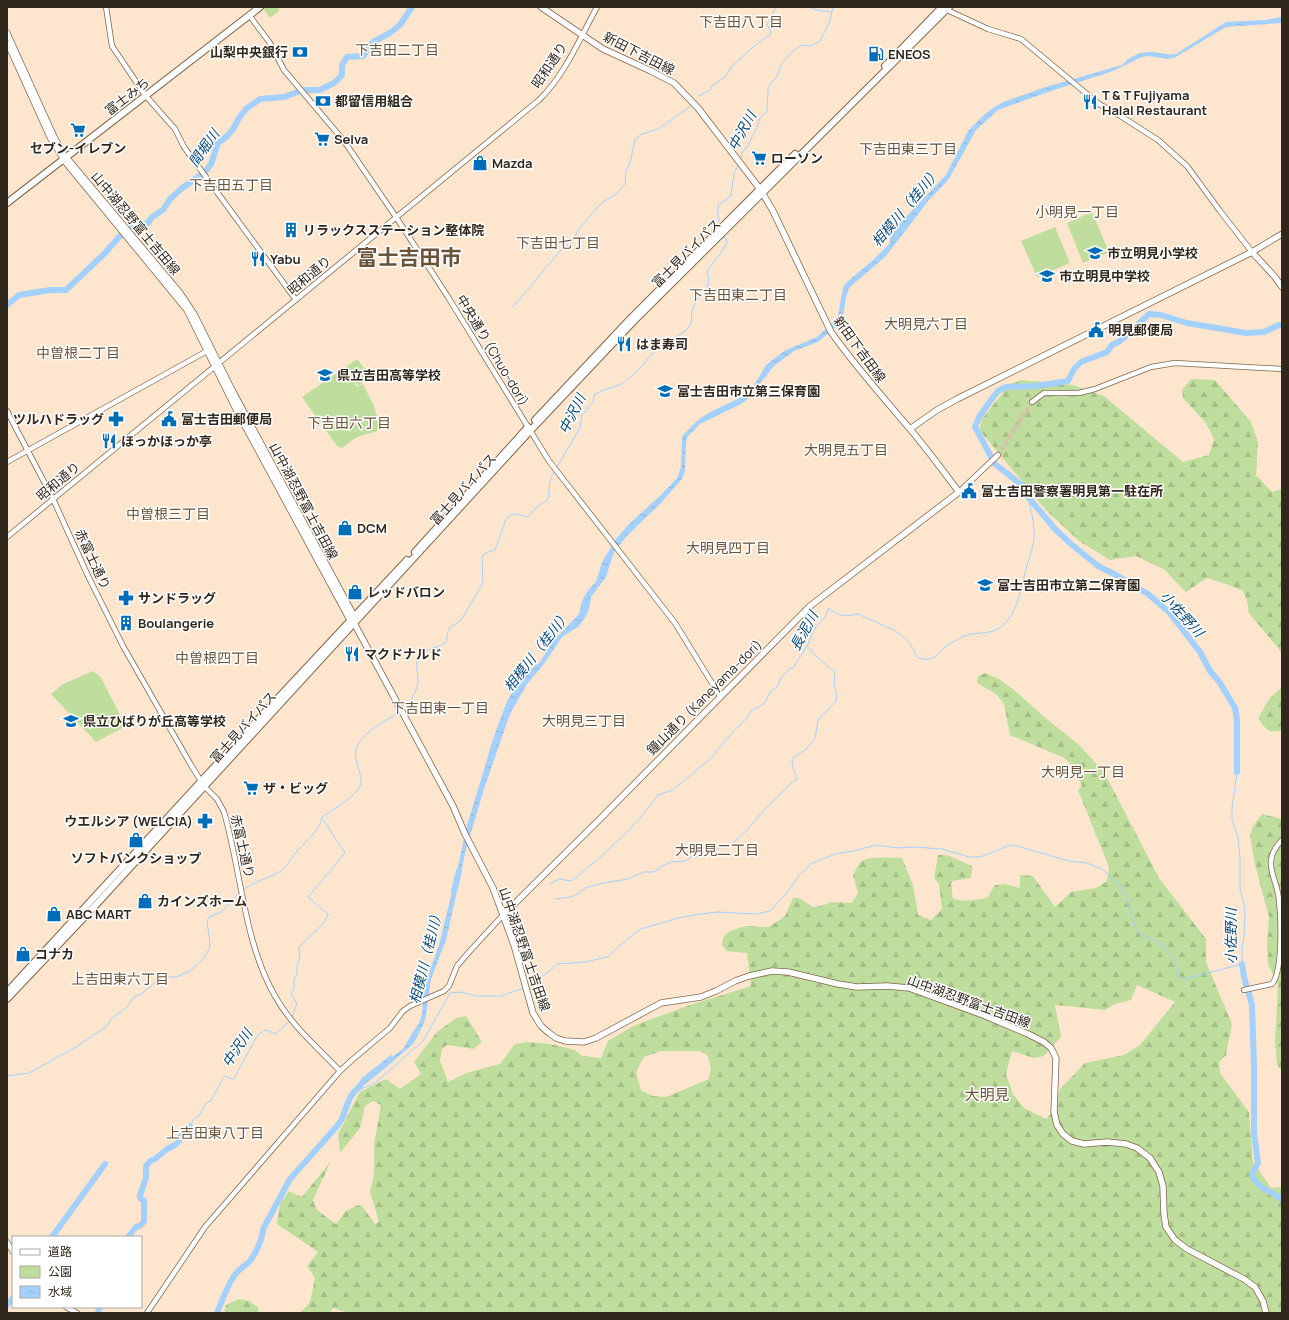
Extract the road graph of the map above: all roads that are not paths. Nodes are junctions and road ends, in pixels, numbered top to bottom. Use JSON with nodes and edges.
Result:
{"nodes":[{"id":1,"x":106,"y":7,"type":"edge"},
{"id":2,"x":260,"y":7,"type":"edge"},
{"id":3,"x":541,"y":7,"type":"edge"},
{"id":4,"x":597,"y":7,"type":"edge"},
{"id":5,"x":946,"y":8,"type":"edge"},
{"id":6,"x":249,"y":15,"type":"junction"},
{"id":7,"x":7,"y":32,"type":"edge"},
{"id":8,"x":582,"y":35,"type":"junction"},
{"id":9,"x":7,"y":43,"type":"edge"},
{"id":10,"x":145,"y":96,"type":"junction"},
{"id":11,"x":64,"y":158,"type":"junction"},
{"id":12,"x":761,"y":191,"type":"junction"},
{"id":13,"x":7,"y":203,"type":"edge"},
{"id":14,"x":396,"y":217,"type":"junction"},
{"id":15,"x":1282,"y":234,"type":"edge"},
{"id":16,"x":129,"y":236,"type":"junction"},
{"id":17,"x":1252,"y":252,"type":"junction"},
{"id":18,"x":1282,"y":287,"type":"edge"},
{"id":19,"x":296,"y":300,"type":"junction"},
{"id":20,"x":207,"y":351,"type":"junction"},
{"id":21,"x":217,"y":364,"type":"junction"},
{"id":22,"x":1282,"y":369,"type":"edge"},
{"id":23,"x":1032,"y":402,"type":"tunnel mouth"},
{"id":24,"x":7,"y":411,"type":"edge"},
{"id":25,"x":529,"y":429,"type":"junction"},
{"id":26,"x":910,"y":429,"type":"junction"},
{"id":27,"x":28,"y":451,"type":"junction"},
{"id":28,"x":996,"y":456,"type":"tunnel mouth"},
{"id":29,"x":7,"y":462,"type":"edge"},
{"id":30,"x":959,"y":492,"type":"junction"},
{"id":31,"x":53,"y":499,"type":"junction"},
{"id":32,"x":7,"y":537,"type":"edge"},
{"id":33,"x":353,"y":620,"type":"junction"},
{"id":34,"x":720,"y":696,"type":"junction"},
{"id":35,"x":203,"y":783,"type":"junction"},
{"id":36,"x":1282,"y":840,"type":"edge"},
{"id":37,"x":503,"y":915,"type":"junction"},
{"id":38,"x":1244,"y":990,"type":"dead end"},
{"id":39,"x":7,"y":992,"type":"edge"},
{"id":40,"x":7,"y":999,"type":"edge"},
{"id":41,"x":340,"y":1071,"type":"junction"},
{"id":42,"x":68,"y":1308,"type":"edge"},
{"id":43,"x":77,"y":1313,"type":"edge"},
{"id":44,"x":147,"y":1313,"type":"edge"},
{"id":45,"x":1266,"y":1313,"type":"edge"}],
"edges":[{"from":1,"to":10,"type":"street"},
{"from":2,"to":6,"type":"highway","name":"富士みち"},
{"from":3,"to":8,"type":"main road","name":"新田下吉田線"},
{"from":4,"to":8,"type":"street","name":"昭和通り"},
{"from":5,"to":12,"type":"highway","name":"富士見バイパス"},
{"from":5,"to":17,"type":"street"},
{"from":6,"to":10,"type":"highway","name":"富士みち"},
{"from":6,"to":14,"type":"street","name":"中央通り (Chuo-dori)"},
{"from":7,"to":11,"type":"street"},
{"from":8,"to":12,"type":"main road","name":"新田下吉田線"},
{"from":8,"to":14,"type":"street","name":"昭和通り"},
{"from":9,"to":11,"type":"street"},
{"from":10,"to":11,"type":"highway","name":"富士みち"},
{"from":10,"to":19,"type":"street"},
{"from":11,"to":13,"type":"highway","name":"富士みち"},
{"from":11,"to":16,"type":"main road","name":"山中湖忍野富士吉田線"},
{"from":12,"to":25,"type":"highway","name":"富士見バイパス"},
{"from":12,"to":26,"type":"main road","name":"新田下吉田線"},
{"from":14,"to":19,"type":"street","name":"昭和通り"},
{"from":14,"to":25,"type":"street","name":"中央通り (Chuo-dori)"},
{"from":15,"to":17,"type":"main road"},
{"from":16,"to":20,"type":"main road","name":"山中湖忍野富士吉田線"},
{"from":16,"to":21,"type":"main road","name":"山中湖忍野富士吉田線"},
{"from":17,"to":18,"type":"main road"},
{"from":17,"to":26,"type":"main road"},
{"from":19,"to":21,"type":"street","name":"昭和通り"},
{"from":20,"to":21,"type":"main road","name":"山中湖忍野富士吉田線"},
{"from":20,"to":27,"type":"street"},
{"from":21,"to":31,"type":"street","name":"昭和通り"},
{"from":21,"to":33,"type":"main road","name":"山中湖忍野富士吉田線"},
{"from":22,"to":23,"type":"street"},
{"from":24,"to":27,"type":"street","name":"赤富士通り"},
{"from":25,"to":33,"type":"highway","name":"富士見バイパス"},
{"from":25,"to":34,"type":"street","name":"中央通り (Chuo-dori)"},
{"from":26,"to":30,"type":"main road"},
{"from":27,"to":29,"type":"street"},
{"from":27,"to":31,"type":"street","name":"赤富士通り"},
{"from":28,"to":30,"type":"street"},
{"from":30,"to":34,"type":"main road","name":"鐘山通り (Kaneyama-dori)"},
{"from":31,"to":32,"type":"street","name":"昭和通り"},
{"from":31,"to":35,"type":"street","name":"赤富士通り"},
{"from":33,"to":35,"type":"highway","name":"富士見バイパス"},
{"from":33,"to":37,"type":"main road","name":"山中湖忍野富士吉田線"},
{"from":34,"to":37,"type":"main road","name":"鐘山通り (Kaneyama-dori)"},
{"from":35,"to":39,"type":"highway","name":"富士見バイパス"},
{"from":35,"to":40,"type":"highway","name":"富士見バイパス"},
{"from":35,"to":41,"type":"street","name":"赤富士通り"},
{"from":36,"to":38,"type":"street"},
{"from":37,"to":41,"type":"street","name":"鐘山通り (Kaneyama-dori)"},
{"from":37,"to":45,"type":"main road","name":"山中湖忍野富士吉田線"},
{"from":41,"to":44,"type":"street"},
{"from":42,"to":43,"type":"street"}]}
